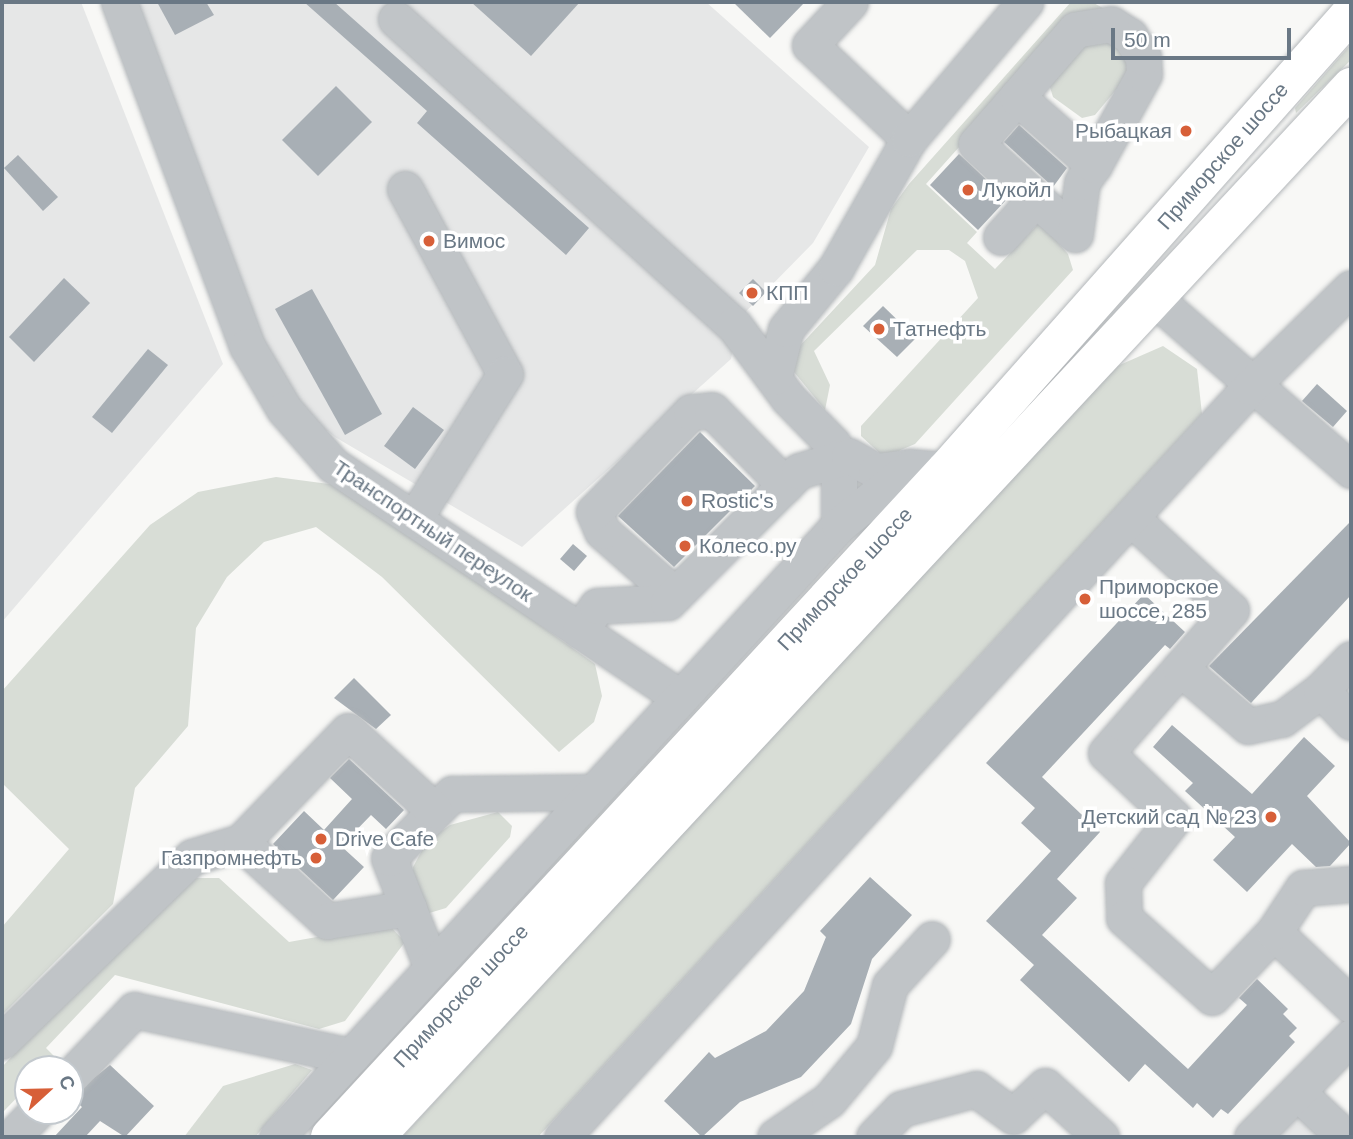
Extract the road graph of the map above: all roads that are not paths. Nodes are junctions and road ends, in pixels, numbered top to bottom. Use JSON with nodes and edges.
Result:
{"nodes":[{"id":1,"x":119,"y":2,"type":"edge"},
{"id":2,"x":849,"y":2,"type":"edge"},
{"id":3,"x":1025,"y":2,"type":"edge"},
{"id":4,"x":1351,"y":13,"type":"edge"},
{"id":5,"x":396,"y":19,"type":"dead end"},
{"id":6,"x":1351,"y":87,"type":"edge"},
{"id":7,"x":1017,"y":97,"type":"junction"},
{"id":8,"x":909,"y":139,"type":"junction"},
{"id":9,"x":1094,"y":165,"type":"junction"},
{"id":10,"x":405,"y":188,"type":"dead end"},
{"id":11,"x":1036,"y":198,"type":"junction"},
{"id":12,"x":1000,"y":237,"type":"dead end"},
{"id":13,"x":1351,"y":288,"type":"edge"},
{"id":14,"x":1154,"y":298,"type":"junction"},
{"id":15,"x":774,"y":377,"type":"junction"},
{"id":16,"x":1250,"y":387,"type":"junction"},
{"id":17,"x":839,"y":457,"type":"junction"},
{"id":18,"x":929,"y":468,"type":"junction"},
{"id":19,"x":1351,"y":470,"type":"edge"},
{"id":20,"x":785,"y":485,"type":"junction"},
{"id":21,"x":1131,"y":517,"type":"junction"},
{"id":22,"x":414,"y":519,"type":"junction"},
{"id":23,"x":839,"y":525,"type":"junction"},
{"id":24,"x":675,"y":595,"type":"junction"},
{"id":25,"x":580,"y":631,"type":"junction"},
{"id":26,"x":1351,"y":659,"type":"edge"},
{"id":27,"x":1180,"y":668,"type":"junction"},
{"id":28,"x":1321,"y":690,"type":"junction"},
{"id":29,"x":680,"y":697,"type":"junction"},
{"id":30,"x":1351,"y":722,"type":"edge"},
{"id":31,"x":593,"y":792,"type":"junction"},
{"id":32,"x":433,"y":810,"type":"junction"},
{"id":33,"x":241,"y":842,"type":"junction"},
{"id":34,"x":1351,"y":884,"type":"edge"},
{"id":35,"x":409,"y":908,"type":"junction"},
{"id":36,"x":1274,"y":932,"type":"junction"},
{"id":37,"x":932,"y":939,"type":"dead end"},
{"id":38,"x":432,"y":968,"type":"junction"},
{"id":39,"x":1351,"y":1005,"type":"edge"},
{"id":40,"x":1351,"y":1037,"type":"edge"},
{"id":41,"x":2,"y":1041,"type":"edge"},
{"id":42,"x":351,"y":1056,"type":"junction"},
{"id":43,"x":84,"y":1062,"type":"edge"},
{"id":44,"x":1289,"y":1100,"type":"junction"},
{"id":45,"x":277,"y":1137,"type":"edge"},
{"id":46,"x":330,"y":1137,"type":"edge"},
{"id":47,"x":375,"y":1137,"type":"edge"},
{"id":48,"x":562,"y":1137,"type":"edge"},
{"id":49,"x":775,"y":1137,"type":"edge"},
{"id":50,"x":874,"y":1137,"type":"edge"},
{"id":51,"x":1101,"y":1137,"type":"edge"},
{"id":52,"x":1252,"y":1137,"type":"edge"},
{"id":53,"x":1311,"y":1137,"type":"edge"},
{"id":54,"x":1345,"y":1137,"type":"edge"}],
"edges":[{"from":1,"to":22,"type":"street","name":"Транспортный переулок"},
{"from":2,"to":8,"type":"street"},
{"from":3,"to":8,"type":"street"},
{"from":4,"to":18,"type":"highway","name":"Приморское шоссе"},
{"from":5,"to":15,"type":"street"},
{"from":6,"to":14,"type":"highway","name":"Приморское шоссе"},
{"from":7,"to":9,"type":"street"},
{"from":7,"to":9,"type":"street"},
{"from":7,"to":11,"type":"street"},
{"from":8,"to":15,"type":"street"},
{"from":9,"to":11,"type":"street"},
{"from":10,"to":22,"type":"street"},
{"from":11,"to":12,"type":"street"},
{"from":13,"to":16,"type":"street"},
{"from":14,"to":16,"type":"street"},
{"from":14,"to":47,"type":"highway","name":"Приморское шоссе"},
{"from":15,"to":17,"type":"street"},
{"from":16,"to":19,"type":"street"},
{"from":16,"to":21,"type":"street"},
{"from":17,"to":18,"type":"street"},
{"from":17,"to":20,"type":"street"},
{"from":17,"to":23,"type":"street"},
{"from":18,"to":23,"type":"street"},
{"from":18,"to":46,"type":"highway","name":"Приморское шоссе"},
{"from":20,"to":24,"type":"street"},
{"from":20,"to":24,"type":"street"},
{"from":21,"to":27,"type":"street"},
{"from":21,"to":48,"type":"street"},
{"from":22,"to":25,"type":"street","name":"Транспортный переулок"},
{"from":23,"to":29,"type":"street"},
{"from":24,"to":25,"type":"street"},
{"from":25,"to":29,"type":"street","name":"Транспортный переулок"},
{"from":26,"to":28,"type":"street"},
{"from":27,"to":28,"type":"street"},
{"from":27,"to":36,"type":"street"},
{"from":28,"to":30,"type":"street"},
{"from":29,"to":31,"type":"street"},
{"from":31,"to":32,"type":"street"},
{"from":31,"to":38,"type":"street"},
{"from":32,"to":33,"type":"street"},
{"from":32,"to":35,"type":"street"},
{"from":33,"to":35,"type":"street"},
{"from":33,"to":41,"type":"street"},
{"from":34,"to":36,"type":"street"},
{"from":35,"to":38,"type":"street"},
{"from":36,"to":39,"type":"street"},
{"from":37,"to":49,"type":"street"},
{"from":38,"to":42,"type":"street"},
{"from":40,"to":44,"type":"street"},
{"from":42,"to":43,"type":"street"},
{"from":42,"to":45,"type":"street"},
{"from":44,"to":52,"type":"street"},
{"from":44,"to":53,"type":"street"},
{"from":44,"to":54,"type":"street"},
{"from":50,"to":51,"type":"street"}]}
